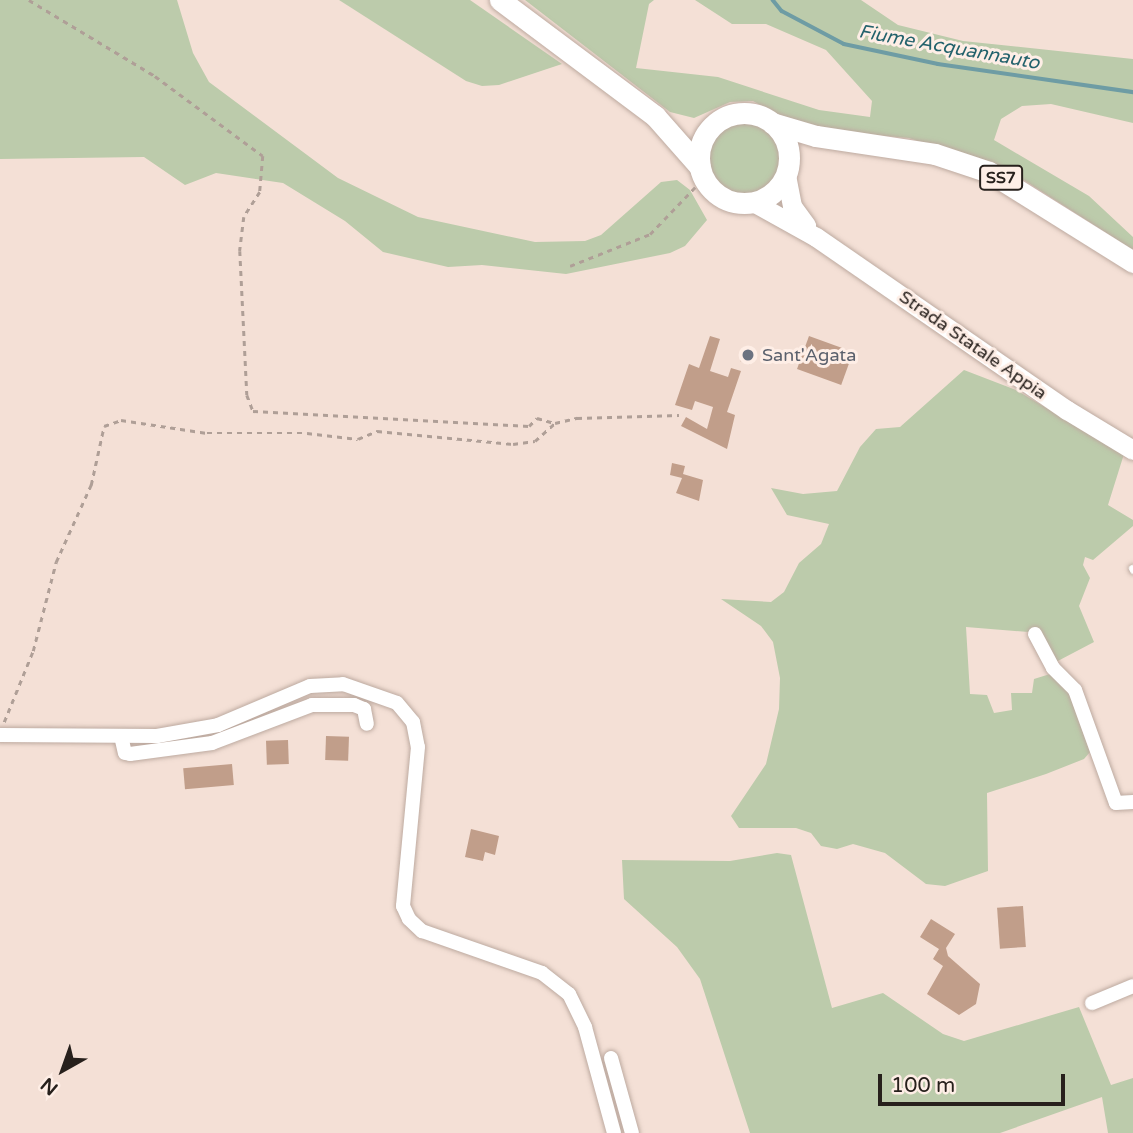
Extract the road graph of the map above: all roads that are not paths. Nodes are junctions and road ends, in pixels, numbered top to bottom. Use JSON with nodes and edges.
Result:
{"nodes":[{"id":1,"x":500,"y":0,"type":"edge"},
{"id":2,"x":654,"y":116,"type":"junction"},
{"id":3,"x":772,"y":123,"type":"junction"},
{"id":4,"x":711,"y":127,"type":"junction"},
{"id":5,"x":849,"y":142,"type":"junction"},
{"id":6,"x":787,"y":170,"type":"junction"},
{"id":7,"x":702,"y":172,"type":"junction"},
{"id":8,"x":753,"y":202,"type":"junction"},
{"id":9,"x":816,"y":237,"type":"junction"},
{"id":10,"x":1133,"y":262,"type":"edge"},
{"id":11,"x":1133,"y":450,"type":"edge"},
{"id":12,"x":1035,"y":634,"type":"dead end"},
{"id":13,"x":367,"y":724,"type":"dead end"},
{"id":14,"x":0,"y":733,"type":"edge"},
{"id":15,"x":121,"y":736,"type":"junction"},
{"id":16,"x":1133,"y":802,"type":"edge"},
{"id":17,"x":1133,"y":986,"type":"edge"},
{"id":18,"x":1092,"y":1003,"type":"dead end"},
{"id":19,"x":611,"y":1058,"type":"dead end"},
{"id":20,"x":614,"y":1133,"type":"edge"},
{"id":21,"x":632,"y":1133,"type":"edge"}],
"edges":[{"from":1,"to":2,"type":"main road","name":"Strada Statale Appia","number":"SS7"},
{"from":2,"to":4,"type":"main road","name":"Strada Statale Appia","number":"SS7"},
{"from":2,"to":7,"type":"main road","name":"Strada Statale Appia","number":"SS7"},
{"from":3,"to":4,"type":"main road","name":"Strada Statale Appia","number":"SS7"},
{"from":3,"to":5,"type":"main road","number":"SS7"},
{"from":3,"to":6,"type":"main road","name":"Strada Statale Appia","number":"SS7"},
{"from":4,"to":7,"type":"main road"},
{"from":5,"to":6,"type":"main road","number":"SS7"},
{"from":5,"to":10,"type":"main road","number":"SS7"},
{"from":6,"to":8,"type":"main road","number":"SS7"},
{"from":6,"to":9,"type":"street","name":"Strada Statale Appia","number":"SS7"},
{"from":7,"to":8,"type":"main road","name":"Strada Statale Appia","number":"SS7"},
{"from":8,"to":9,"type":"street","name":"Strada Statale Appia","number":"SS7"},
{"from":9,"to":11,"type":"street","name":"Strada Statale Appia","number":"SS7"},
{"from":12,"to":16,"type":"street"},
{"from":13,"to":15,"type":"street"},
{"from":14,"to":15,"type":"street"},
{"from":15,"to":20,"type":"street"},
{"from":17,"to":18,"type":"street"},
{"from":19,"to":21,"type":"street"}]}
